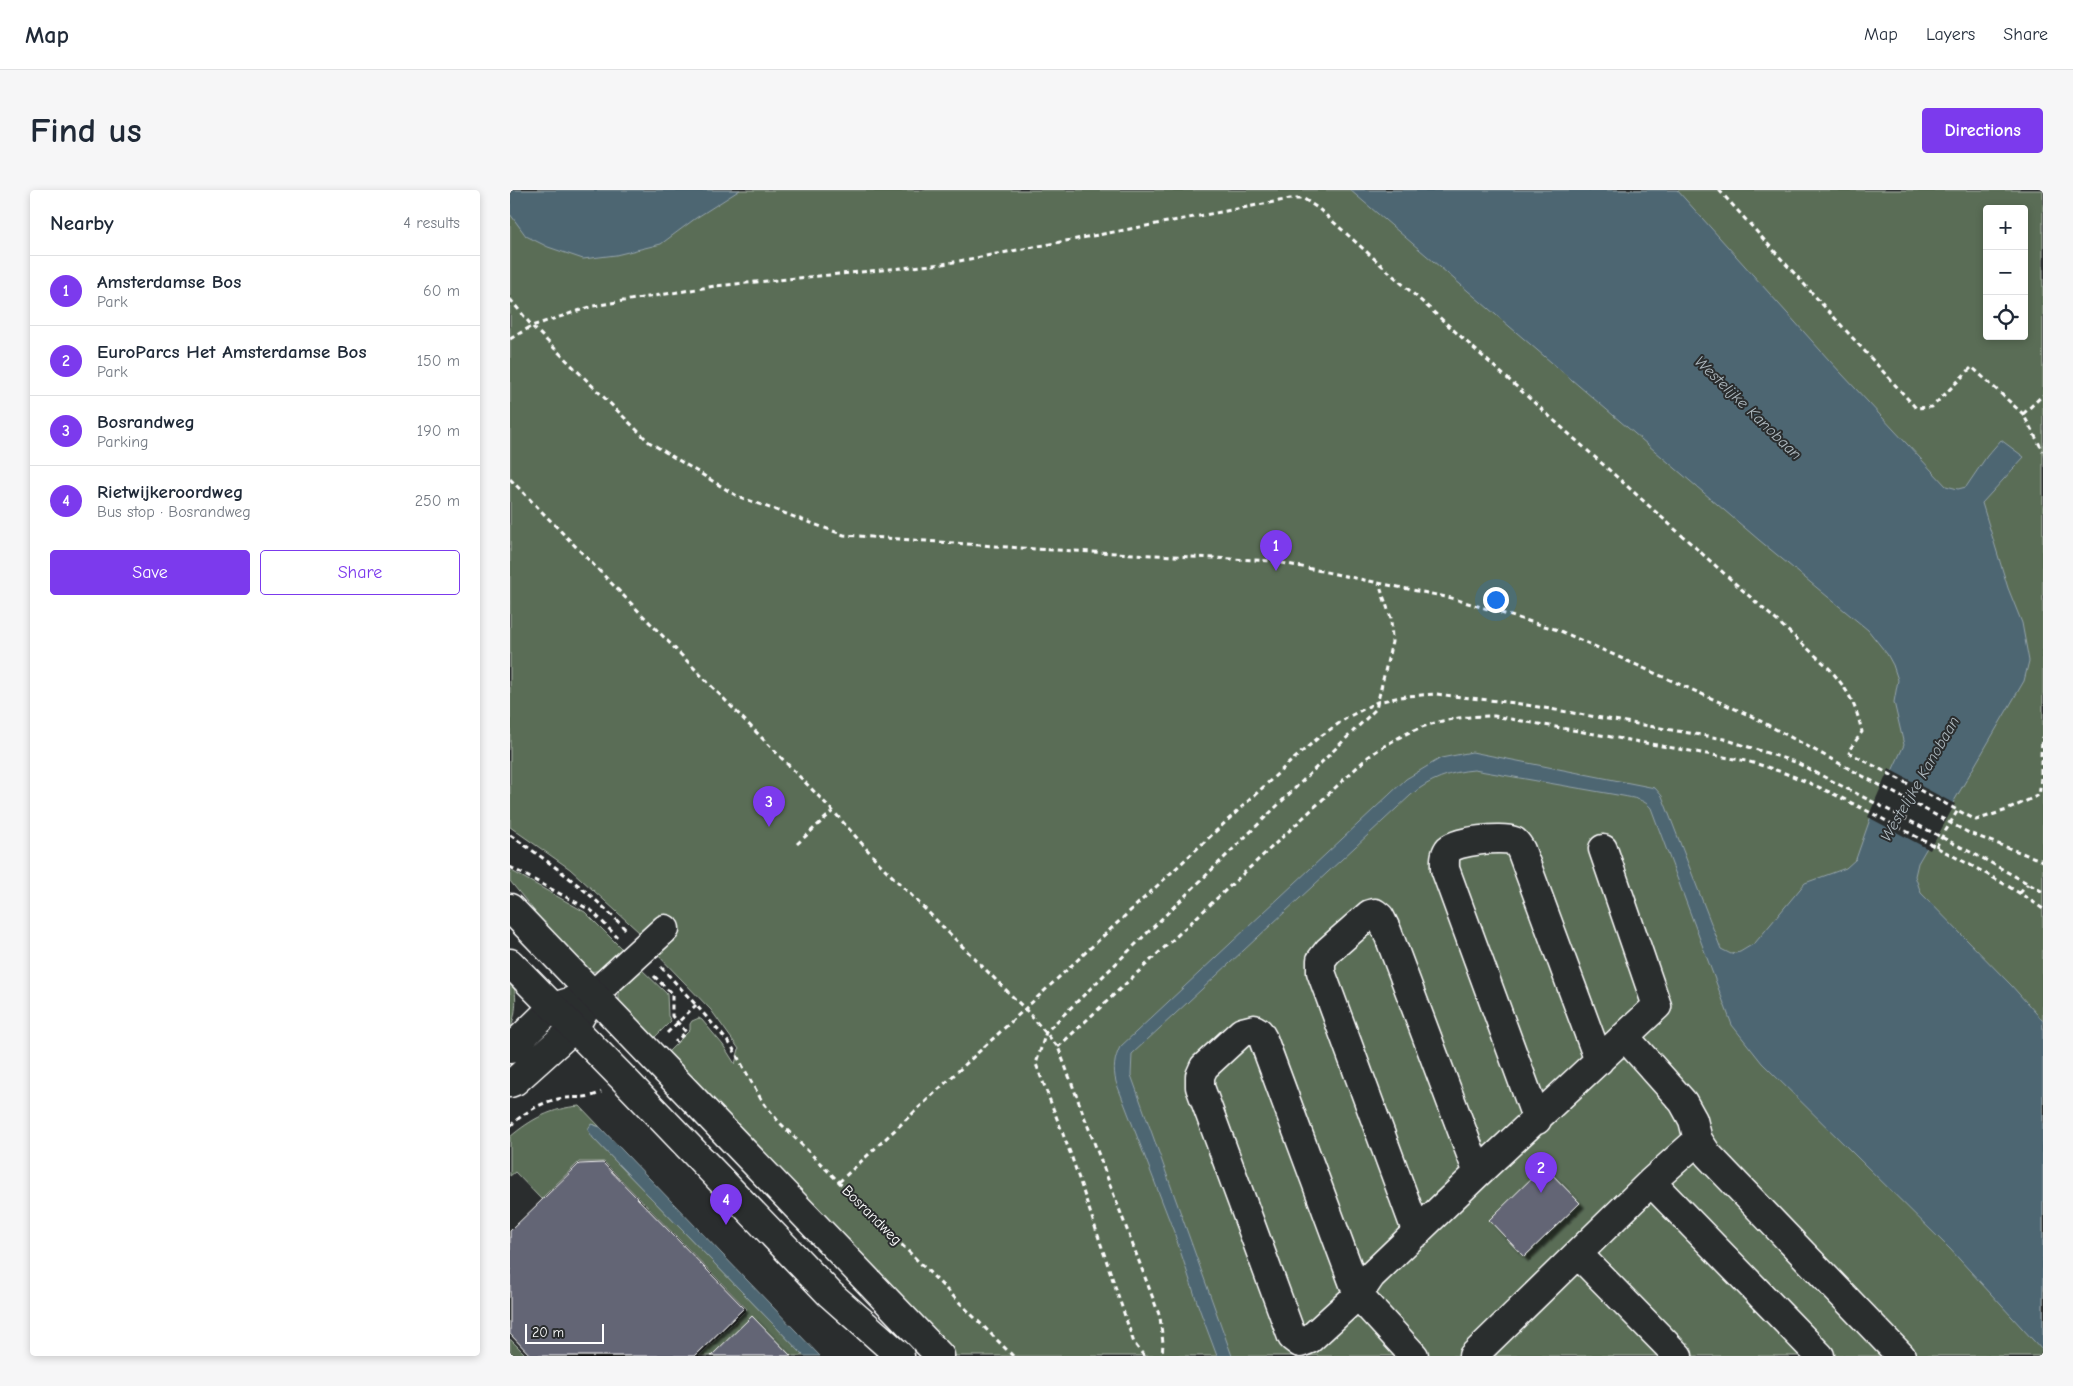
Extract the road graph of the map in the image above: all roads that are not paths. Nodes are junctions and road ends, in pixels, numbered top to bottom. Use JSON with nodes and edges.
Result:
{"nodes":[{"id":1,"x":1602,"y":849,"type":"dead end"},
{"id":2,"x":510,"y":908,"type":"edge"},
{"id":3,"x":665,"y":929,"type":"dead end"},
{"id":4,"x":510,"y":963,"type":"edge"},
{"id":5,"x":593,"y":995,"type":"junction"},
{"id":6,"x":553,"y":1008,"type":"junction"},
{"id":7,"x":574,"y":1028,"type":"junction"},
{"id":8,"x":1625,"y":1037,"type":"junction"},
{"id":9,"x":510,"y":1049,"type":"edge"},
{"id":10,"x":1599,"y":1061,"type":"junction"},
{"id":11,"x":510,"y":1083,"type":"edge"},
{"id":12,"x":1537,"y":1120,"type":"junction"},
{"id":13,"x":1698,"y":1140,"type":"junction"},
{"id":14,"x":1478,"y":1173,"type":"junction"},
{"id":15,"x":1651,"y":1182,"type":"junction"},
{"id":16,"x":1416,"y":1233,"type":"junction"},
{"id":17,"x":1578,"y":1254,"type":"junction"},
{"id":18,"x":1358,"y":1295,"type":"junction"},
{"id":19,"x":1665,"y":1352,"type":"edge"},
{"id":20,"x":900,"y":1356,"type":"edge"},
{"id":21,"x":940,"y":1356,"type":"edge"},
{"id":22,"x":1414,"y":1356,"type":"edge"},
{"id":23,"x":1473,"y":1356,"type":"edge"},
{"id":24,"x":1820,"y":1356,"type":"edge"},
{"id":25,"x":1901,"y":1356,"type":"edge"}],
"edges":[{"from":1,"to":8,"type":"main road"},
{"from":2,"to":5,"type":"main road"},
{"from":3,"to":5,"type":"main road"},
{"from":4,"to":6,"type":"main road"},
{"from":5,"to":6,"type":"main road"},
{"from":5,"to":7,"type":"main road"},
{"from":5,"to":21,"type":"main road"},
{"from":6,"to":7,"type":"main road"},
{"from":6,"to":9,"type":"main road"},
{"from":7,"to":11,"type":"main road"},
{"from":7,"to":20,"type":"main road"},
{"from":8,"to":10,"type":"main road"},
{"from":8,"to":13,"type":"main road"},
{"from":10,"to":12,"type":"main road"},
{"from":10,"to":12,"type":"main road"},
{"from":12,"to":14,"type":"main road"},
{"from":13,"to":15,"type":"main road"},
{"from":13,"to":25,"type":"main road"},
{"from":14,"to":16,"type":"main road"},
{"from":14,"to":16,"type":"main road"},
{"from":15,"to":17,"type":"main road"},
{"from":15,"to":24,"type":"main road"},
{"from":16,"to":18,"type":"main road"},
{"from":17,"to":19,"type":"main road"},
{"from":17,"to":23,"type":"main road"},
{"from":18,"to":18,"type":"main road"},
{"from":18,"to":22,"type":"main road"}]}
